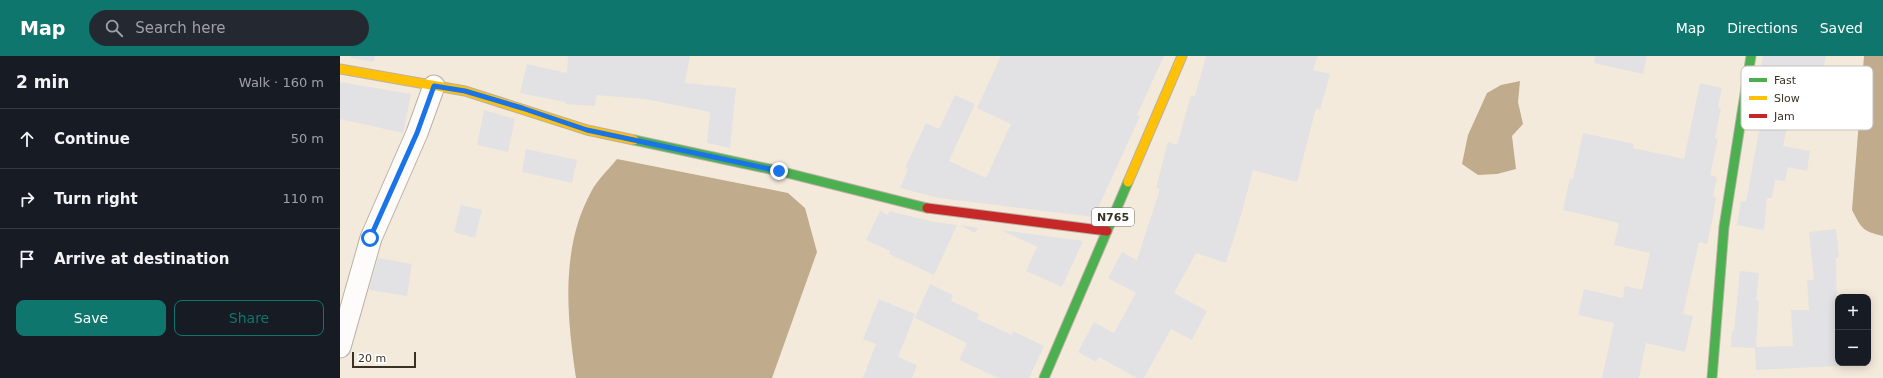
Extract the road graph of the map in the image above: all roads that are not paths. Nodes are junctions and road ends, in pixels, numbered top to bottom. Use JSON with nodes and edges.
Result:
{"nodes":[{"id":1,"x":1182,"y":56,"type":"edge"},
{"id":2,"x":1751,"y":56,"type":"edge"},
{"id":3,"x":1749,"y":66,"type":"edge"},
{"id":4,"x":340,"y":69,"type":"edge"},
{"id":5,"x":434,"y":86,"type":"junction"},
{"id":6,"x":1741,"y":115,"type":"edge"},
{"id":7,"x":1107,"y":231,"type":"junction"},
{"id":8,"x":340,"y":347,"type":"edge"},
{"id":9,"x":1044,"y":378,"type":"edge"},
{"id":10,"x":1712,"y":378,"type":"edge"}],
"edges":[{"from":1,"to":7,"type":"main road","number":"N765"},
{"from":2,"to":3,"type":"main road"},
{"from":4,"to":5,"type":"main road"},
{"from":5,"to":7,"type":"main road"},
{"from":5,"to":8,"type":"street"},
{"from":6,"to":10,"type":"main road"},
{"from":7,"to":9,"type":"main road","number":"N765"}]}
